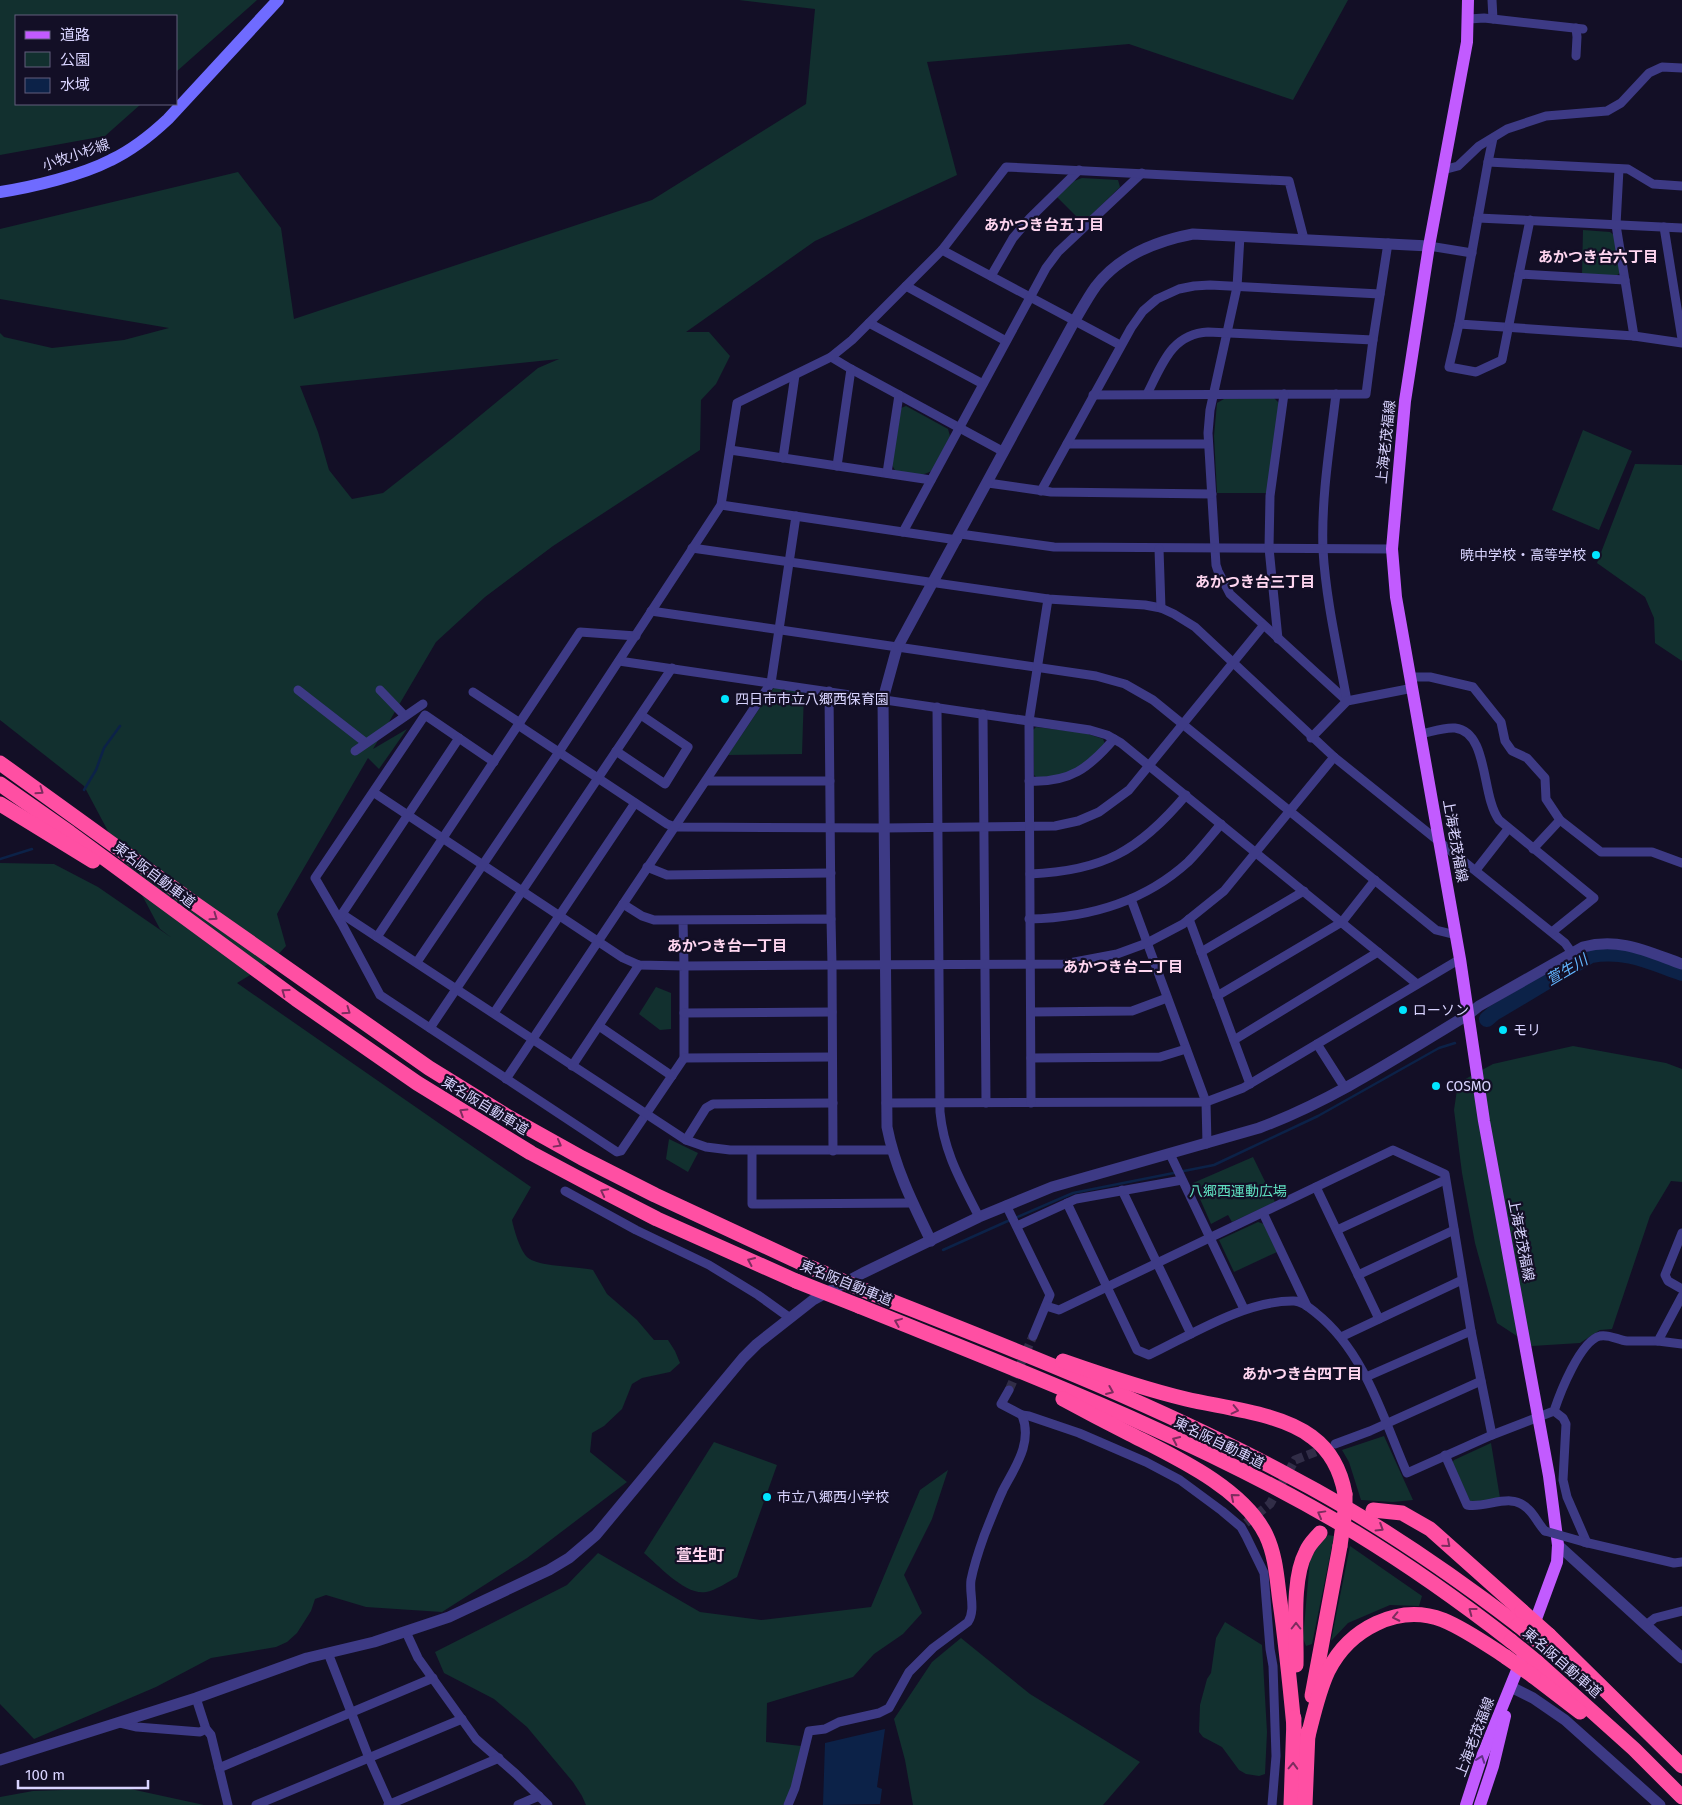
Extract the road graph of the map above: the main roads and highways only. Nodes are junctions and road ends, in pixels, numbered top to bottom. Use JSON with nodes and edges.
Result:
{"nodes":[{"id":1,"x":278,"y":0,"type":"edge"},
{"id":2,"x":1468,"y":0,"type":"edge"},
{"id":3,"x":0,"y":192,"type":"edge"},
{"id":4,"x":0,"y":763,"type":"edge"},
{"id":5,"x":0,"y":784,"type":"edge"},
{"id":6,"x":0,"y":804,"type":"edge"},
{"id":7,"x":182,"y":916,"type":"junction"},
{"id":8,"x":938,"y":1319,"type":"junction"},
{"id":9,"x":928,"y":1334,"type":"junction"},
{"id":10,"x":1373,"y":1510,"type":"dead end"},
{"id":11,"x":1320,"y":1533,"type":"dead end"},
{"id":12,"x":1520,"y":1618,"type":"junction"},
{"id":13,"x":1547,"y":1641,"type":"junction"},
{"id":14,"x":1535,"y":1669,"type":"junction"},
{"id":15,"x":1512,"y":1685,"type":"junction"},
{"id":16,"x":1294,"y":1727,"type":"junction"},
{"id":17,"x":1307,"y":1740,"type":"junction"},
{"id":18,"x":1682,"y":1766,"type":"edge"},
{"id":19,"x":1682,"y":1772,"type":"edge"},
{"id":20,"x":1680,"y":1795,"type":"edge"},
{"id":21,"x":1292,"y":1805,"type":"edge"},
{"id":22,"x":1306,"y":1805,"type":"edge"},
{"id":23,"x":1466,"y":1805,"type":"edge"},
{"id":24,"x":1480,"y":1805,"type":"edge"}],
"edges":[{"from":1,"to":3,"type":"main road","name":"小牧小杉線"},
{"from":2,"to":15,"type":"main road","name":"上海老茂福線"},
{"from":4,"to":8,"type":"highway","name":"東名阪自動車道","one_way":true,"bridge":true},
{"from":5,"to":7,"type":"highway","name":"東名阪自動車道"},
{"from":6,"to":7,"type":"highway"},
{"from":9,"to":7,"type":"highway","name":"東名阪自動車道","one_way":true,"bridge":true},
{"from":8,"to":12,"type":"highway","name":"東名阪自動車道","one_way":true},
{"from":8,"to":17,"type":"highway","one_way":true,"bridge":true},
{"from":14,"to":9,"type":"highway","name":"東名阪自動車道","one_way":true,"bridge":true},
{"from":16,"to":9,"type":"highway","one_way":true},
{"from":10,"to":12,"type":"highway","one_way":true},
{"from":16,"to":11,"type":"highway","one_way":true},
{"from":12,"to":13,"type":"highway","name":"東名阪自動車道","bridge":true},
{"from":13,"to":18,"type":"highway"},
{"from":13,"to":19,"type":"highway","name":"東名阪自動車道"},
{"from":14,"to":17,"type":"highway","one_way":true,"bridge":true},
{"from":14,"to":20,"type":"highway","name":"東名阪自動車道"},
{"from":23,"to":15,"type":"main road","name":"上海老茂福線","one_way":true},
{"from":15,"to":24,"type":"main road","name":"上海老茂福線"},
{"from":21,"to":16,"type":"highway","one_way":true},
{"from":17,"to":22,"type":"highway"}]}
